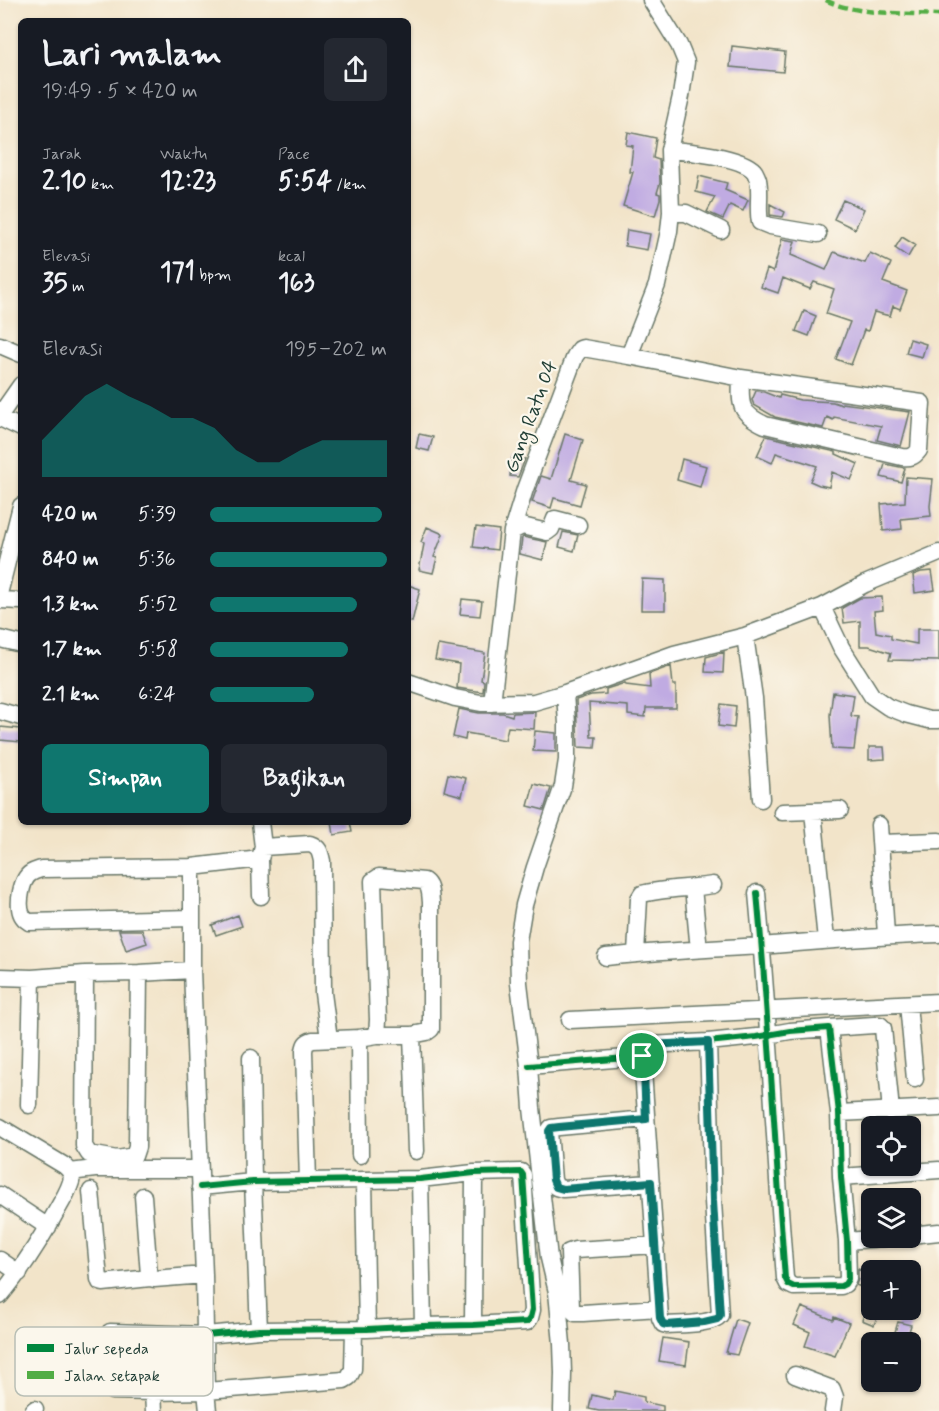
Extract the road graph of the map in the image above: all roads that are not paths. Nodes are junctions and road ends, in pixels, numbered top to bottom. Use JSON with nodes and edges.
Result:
{"nodes":[{"id":1,"x":651,"y":0,"type":"edge"},
{"id":2,"x":669,"y":150,"type":"junction"},
{"id":3,"x":670,"y":212,"type":"junction"},
{"id":4,"x":721,"y":230,"type":"dead end"},
{"id":5,"x":818,"y":234,"type":"dead end"},
{"id":6,"x":0,"y":345,"type":"edge"},
{"id":7,"x":18,"y":353,"type":"edge"},
{"id":8,"x":629,"y":356,"type":"junction"},
{"id":9,"x":741,"y":378,"type":"junction"},
{"id":10,"x":18,"y":389,"type":"edge"},
{"id":11,"x":0,"y":416,"type":"edge"},
{"id":12,"x":18,"y":426,"type":"edge"},
{"id":13,"x":18,"y":518,"type":"edge"},
{"id":14,"x":578,"y":525,"type":"dead end"},
{"id":15,"x":512,"y":531,"type":"junction"},
{"id":16,"x":939,"y":553,"type":"edge"},
{"id":17,"x":0,"y":590,"type":"edge"},
{"id":18,"x":0,"y":600,"type":"edge"},
{"id":19,"x":18,"y":601,"type":"edge"},
{"id":20,"x":822,"y":607,"type":"junction"},
{"id":21,"x":745,"y":636,"type":"junction"},
{"id":22,"x":0,"y":639,"type":"edge"},
{"id":23,"x":18,"y":643,"type":"edge"},
{"id":24,"x":411,"y":683,"type":"edge"},
{"id":25,"x":566,"y":693,"type":"junction"},
{"id":26,"x":492,"y":703,"type":"junction"},
{"id":27,"x":0,"y":711,"type":"edge"},
{"id":28,"x":18,"y":716,"type":"edge"},
{"id":29,"x":939,"y":720,"type":"edge"},
{"id":30,"x":761,"y":799,"type":"dead end"},
{"id":31,"x":840,"y":810,"type":"dead end"},
{"id":32,"x":813,"y":811,"type":"junction"},
{"id":33,"x":782,"y":812,"type":"dead end"},
{"id":34,"x":260,"y":825,"type":"edge"},
{"id":35,"x":879,"y":825,"type":"dead end"},
{"id":36,"x":939,"y":841,"type":"edge"},
{"id":37,"x":881,"y":843,"type":"junction"},
{"id":38,"x":262,"y":853,"type":"junction"},
{"id":39,"x":192,"y":867,"type":"junction"},
{"id":40,"x":713,"y":885,"type":"dead end"},
{"id":41,"x":693,"y":888,"type":"junction"},
{"id":42,"x":757,"y":893,"type":"dead end"},
{"id":43,"x":261,"y":896,"type":"dead end"},
{"id":44,"x":192,"y":918,"type":"junction"},
{"id":45,"x":939,"y":934,"type":"edge"},
{"id":46,"x":885,"y":935,"type":"junction"},
{"id":47,"x":698,"y":940,"type":"dead end"},
{"id":48,"x":826,"y":940,"type":"junction"},
{"id":49,"x":762,"y":945,"type":"junction"},
{"id":50,"x":636,"y":953,"type":"junction"},
{"id":51,"x":606,"y":957,"type":"dead end"},
{"id":52,"x":192,"y":970,"type":"junction"},
{"id":53,"x":85,"y":974,"type":"junction"},
{"id":54,"x":139,"y":974,"type":"junction"},
{"id":55,"x":0,"y":977,"type":"edge"},
{"id":56,"x":32,"y":978,"type":"junction"},
{"id":57,"x":939,"y":1002,"type":"edge"},
{"id":58,"x":908,"y":1004,"type":"junction"},
{"id":59,"x":766,"y":1010,"type":"junction"},
{"id":60,"x":570,"y":1020,"type":"dead end"},
{"id":61,"x":829,"y":1028,"type":"junction"},
{"id":62,"x":768,"y":1034,"type":"junction"},
{"id":63,"x":376,"y":1035,"type":"junction"},
{"id":64,"x":412,"y":1035,"type":"junction"},
{"id":65,"x":358,"y":1038,"type":"junction"},
{"id":66,"x":329,"y":1039,"type":"junction"},
{"id":67,"x":708,"y":1042,"type":"junction"},
{"id":68,"x":642,"y":1056,"type":"junction"},
{"id":69,"x":251,"y":1058,"type":"dead end"},
{"id":70,"x":529,"y":1066,"type":"junction"},
{"id":71,"x":915,"y":1079,"type":"dead end"},
{"id":72,"x":29,"y":1106,"type":"dead end"},
{"id":73,"x":939,"y":1108,"type":"edge"},
{"id":74,"x":891,"y":1111,"type":"junction"},
{"id":75,"x":838,"y":1113,"type":"junction"},
{"id":76,"x":646,"y":1119,"type":"junction"},
{"id":77,"x":0,"y":1127,"type":"edge"},
{"id":78,"x":416,"y":1151,"type":"dead end"},
{"id":79,"x":360,"y":1155,"type":"dead end"},
{"id":80,"x":199,"y":1169,"type":"junction"},
{"id":81,"x":939,"y":1170,"type":"edge"},
{"id":82,"x":70,"y":1172,"type":"junction"},
{"id":83,"x":474,"y":1173,"type":"junction"},
{"id":84,"x":842,"y":1177,"type":"junction"},
{"id":85,"x":420,"y":1179,"type":"junction"},
{"id":86,"x":308,"y":1180,"type":"junction"},
{"id":87,"x":364,"y":1180,"type":"junction"},
{"id":88,"x":253,"y":1182,"type":"junction"},
{"id":89,"x":651,"y":1182,"type":"junction"},
{"id":90,"x":200,"y":1187,"type":"junction"},
{"id":91,"x":92,"y":1191,"type":"dead end"},
{"id":92,"x":0,"y":1194,"type":"edge"},
{"id":93,"x":143,"y":1196,"type":"dead end"},
{"id":94,"x":48,"y":1227,"type":"junction"},
{"id":95,"x":939,"y":1232,"type":"edge"},
{"id":96,"x":921,"y":1234,"type":"edge"},
{"id":97,"x":861,"y":1240,"type":"edge"},
{"id":98,"x":847,"y":1241,"type":"junction"},
{"id":99,"x":656,"y":1245,"type":"junction"},
{"id":100,"x":0,"y":1260,"type":"edge"},
{"id":101,"x":19,"y":1273,"type":"junction"},
{"id":102,"x":204,"y":1275,"type":"junction"},
{"id":103,"x":150,"y":1278,"type":"junction"},
{"id":104,"x":0,"y":1296,"type":"edge"},
{"id":105,"x":659,"y":1308,"type":"junction"},
{"id":106,"x":473,"y":1325,"type":"junction"},
{"id":107,"x":423,"y":1326,"type":"junction"},
{"id":108,"x":206,"y":1327,"type":"edge"},
{"id":109,"x":260,"y":1330,"type":"junction"},
{"id":110,"x":361,"y":1330,"type":"junction"},
{"id":111,"x":213,"y":1334,"type":"edge"},
{"id":112,"x":795,"y":1375,"type":"dead end"},
{"id":113,"x":213,"y":1390,"type":"edge"},
{"id":114,"x":153,"y":1396,"type":"edge"},
{"id":115,"x":206,"y":1396,"type":"edge"},
{"id":116,"x":154,"y":1411,"type":"edge"},
{"id":117,"x":208,"y":1411,"type":"edge"},
{"id":118,"x":562,"y":1411,"type":"edge"},
{"id":119,"x":832,"y":1411,"type":"edge"}],
"edges":[{"from":1,"to":2,"type":"street"},
{"from":2,"to":3,"type":"street"},
{"from":2,"to":5,"type":"street"},
{"from":3,"to":4,"type":"street"},
{"from":3,"to":8,"type":"street"},
{"from":6,"to":7,"type":"street"},
{"from":8,"to":9,"type":"street"},
{"from":8,"to":15,"type":"street","name":"Gang Ratu 04"},
{"from":9,"to":9,"type":"street"},
{"from":10,"to":11,"type":"street"},
{"from":11,"to":12,"type":"street"},
{"from":13,"to":17,"type":"street"},
{"from":14,"to":15,"type":"street"},
{"from":15,"to":26,"type":"street","name":"Gang Ratu 04"},
{"from":16,"to":20,"type":"street"},
{"from":18,"to":19,"type":"street"},
{"from":20,"to":21,"type":"street"},
{"from":20,"to":29,"type":"street"},
{"from":21,"to":25,"type":"street"},
{"from":21,"to":30,"type":"street"},
{"from":22,"to":23,"type":"street"},
{"from":24,"to":26,"type":"street"},
{"from":25,"to":26,"type":"street"},
{"from":25,"to":70,"type":"street"},
{"from":27,"to":28,"type":"street"},
{"from":31,"to":32,"type":"street"},
{"from":32,"to":33,"type":"street"},
{"from":32,"to":48,"type":"street"},
{"from":34,"to":38,"type":"street"},
{"from":35,"to":37,"type":"street"},
{"from":36,"to":37,"type":"street"},
{"from":37,"to":46,"type":"street"},
{"from":38,"to":39,"type":"street"},
{"from":38,"to":43,"type":"street"},
{"from":38,"to":66,"type":"street"},
{"from":39,"to":44,"type":"street"},
{"from":39,"to":44,"type":"street"},
{"from":40,"to":41,"type":"street"},
{"from":41,"to":47,"type":"street"},
{"from":41,"to":50,"type":"street"},
{"from":42,"to":49,"type":"street"},
{"from":44,"to":52,"type":"street"},
{"from":45,"to":46,"type":"street"},
{"from":46,"to":48,"type":"street"},
{"from":48,"to":49,"type":"street"},
{"from":49,"to":50,"type":"street"},
{"from":49,"to":59,"type":"street"},
{"from":50,"to":51,"type":"street"},
{"from":52,"to":54,"type":"street"},
{"from":52,"to":80,"type":"street"},
{"from":53,"to":54,"type":"street"},
{"from":53,"to":54,"type":"street"},
{"from":53,"to":56,"type":"street"},
{"from":55,"to":56,"type":"street"},
{"from":56,"to":72,"type":"street"},
{"from":57,"to":58,"type":"street"},
{"from":58,"to":59,"type":"street"},
{"from":58,"to":71,"type":"street"},
{"from":59,"to":60,"type":"street"},
{"from":59,"to":62,"type":"street"},
{"from":61,"to":62,"type":"street"},
{"from":61,"to":74,"type":"street"},
{"from":61,"to":75,"type":"street"},
{"from":62,"to":67,"type":"street"},
{"from":62,"to":98,"type":"street"},
{"from":63,"to":64,"type":"street"},
{"from":63,"to":64,"type":"street"},
{"from":63,"to":65,"type":"street"},
{"from":64,"to":78,"type":"street"},
{"from":65,"to":66,"type":"street"},
{"from":65,"to":79,"type":"street"},
{"from":66,"to":86,"type":"street"},
{"from":67,"to":68,"type":"street"},
{"from":67,"to":105,"type":"street"},
{"from":68,"to":70,"type":"street"},
{"from":68,"to":76,"type":"street"},
{"from":69,"to":88,"type":"street"},
{"from":70,"to":118,"type":"street"},
{"from":73,"to":74,"type":"street"},
{"from":74,"to":75,"type":"street"},
{"from":75,"to":84,"type":"street"},
{"from":76,"to":89,"type":"street"},
{"from":76,"to":89,"type":"street"},
{"from":77,"to":82,"type":"street"},
{"from":80,"to":82,"type":"street"},
{"from":80,"to":90,"type":"street"},
{"from":81,"to":84,"type":"street"},
{"from":82,"to":94,"type":"street"},
{"from":83,"to":85,"type":"street"},
{"from":83,"to":106,"type":"street"},
{"from":83,"to":106,"type":"street"},
{"from":84,"to":98,"type":"street"},
{"from":85,"to":87,"type":"street"},
{"from":85,"to":107,"type":"street"},
{"from":86,"to":87,"type":"street"},
{"from":86,"to":88,"type":"street"},
{"from":87,"to":110,"type":"street"},
{"from":88,"to":90,"type":"street"},
{"from":88,"to":109,"type":"street"},
{"from":89,"to":99,"type":"street"},
{"from":90,"to":102,"type":"street"},
{"from":91,"to":103,"type":"street"},
{"from":92,"to":94,"type":"street"},
{"from":93,"to":103,"type":"street"},
{"from":94,"to":101,"type":"street"},
{"from":95,"to":96,"type":"street"},
{"from":97,"to":98,"type":"street"},
{"from":99,"to":105,"type":"street"},
{"from":99,"to":105,"type":"street"},
{"from":100,"to":101,"type":"street"},
{"from":101,"to":104,"type":"street"},
{"from":102,"to":103,"type":"street"},
{"from":102,"to":108,"type":"street"},
{"from":106,"to":107,"type":"street"},
{"from":107,"to":110,"type":"street"},
{"from":109,"to":110,"type":"street"},
{"from":109,"to":111,"type":"street"},
{"from":110,"to":113,"type":"street"},
{"from":112,"to":119,"type":"street"},
{"from":114,"to":116,"type":"street"},
{"from":115,"to":117,"type":"street"}]}
